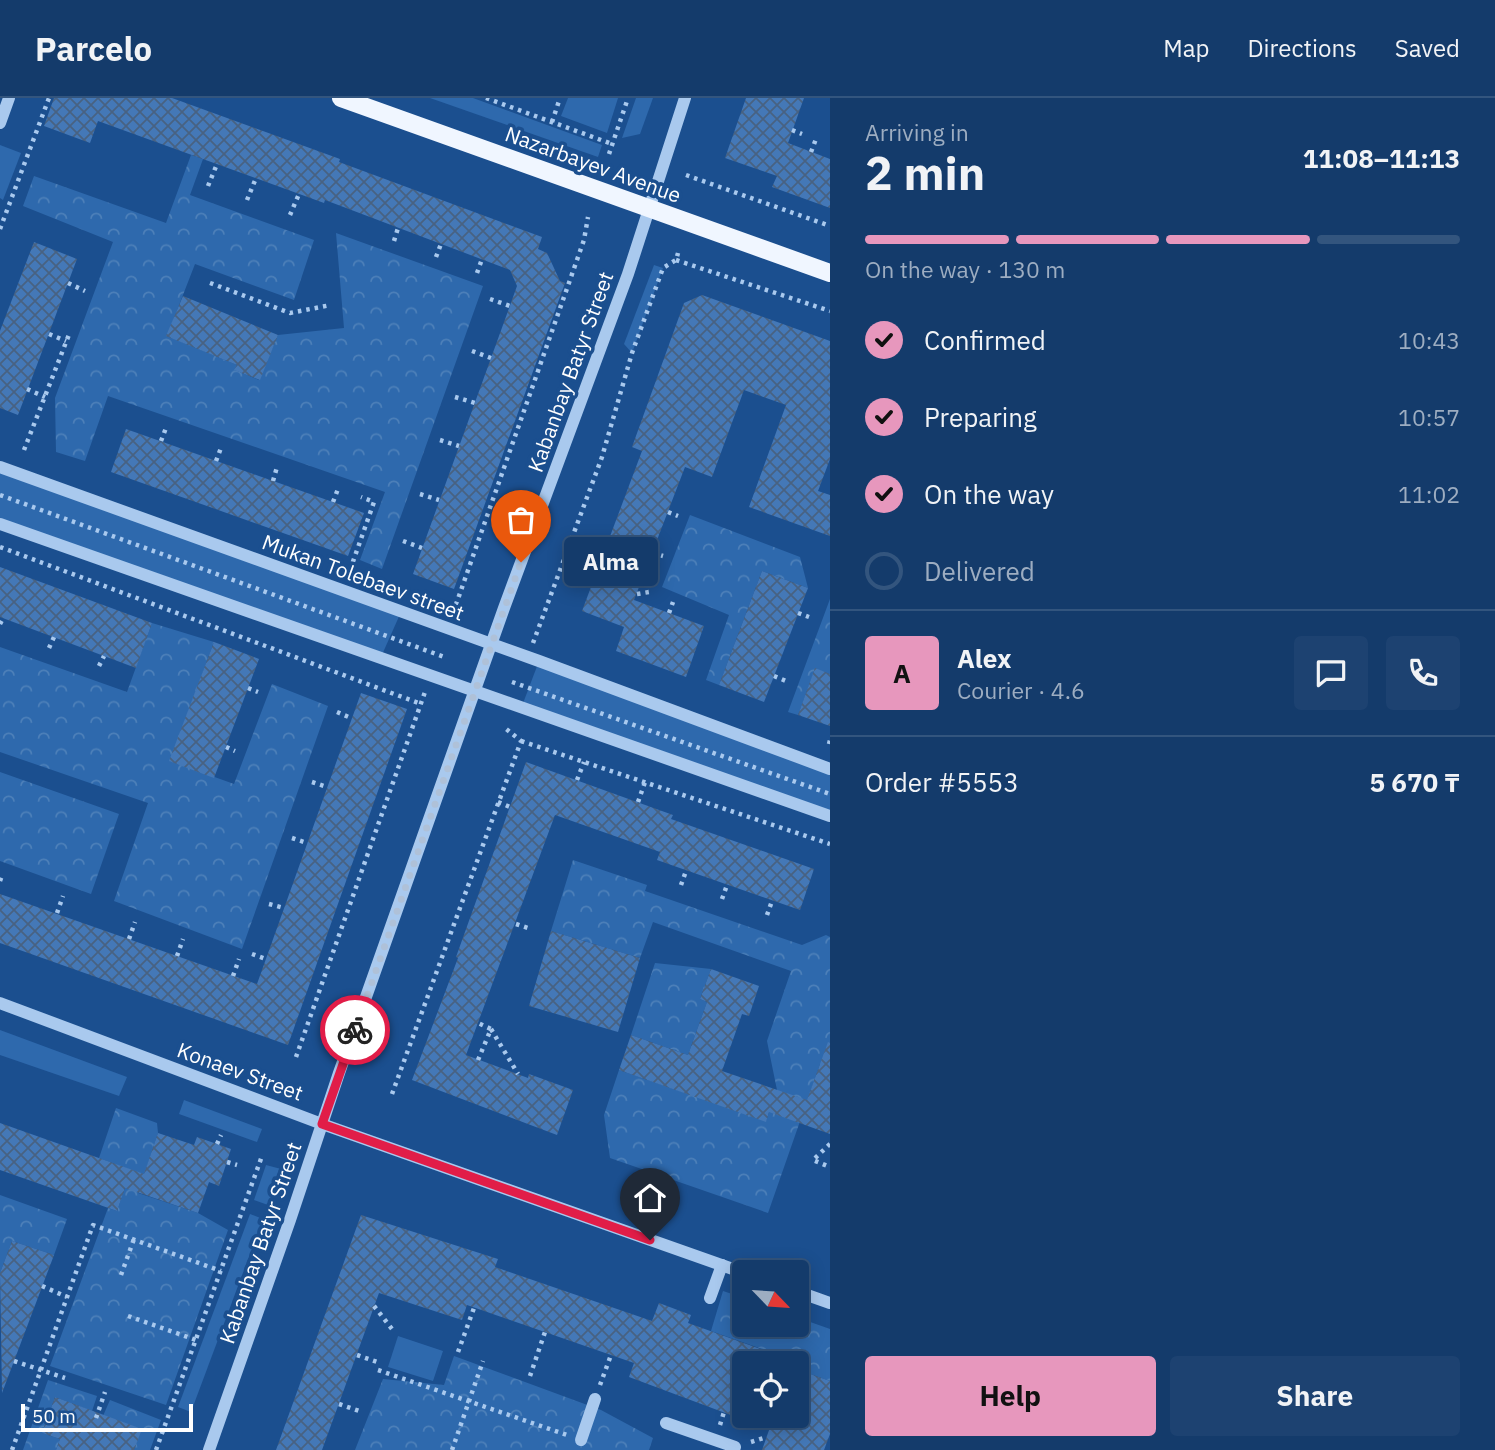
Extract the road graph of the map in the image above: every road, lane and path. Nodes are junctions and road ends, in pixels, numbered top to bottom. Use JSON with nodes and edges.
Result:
{"nodes":[{"id":1,"x":9,"y":98,"type":"edge"},
{"id":2,"x":49,"y":98,"type":"edge"},
{"id":3,"x":341,"y":98,"type":"edge"},
{"id":4,"x":486,"y":98,"type":"edge"},
{"id":5,"x":560,"y":98,"type":"edge"},
{"id":6,"x":628,"y":98,"type":"edge"},
{"id":7,"x":685,"y":98,"type":"edge"},
{"id":8,"x":552,"y":122,"type":"junction"},
{"id":9,"x":0,"y":123,"type":"edge"},
{"id":10,"x":792,"y":130,"type":"dead end"},
{"id":11,"x":802,"y":134,"type":"dead end"},
{"id":12,"x":816,"y":139,"type":"dead end"},
{"id":13,"x":612,"y":144,"type":"junction"},
{"id":14,"x":811,"y":152,"type":"dead end"},
{"id":15,"x":609,"y":155,"type":"dead end"},
{"id":16,"x":217,"y":164,"type":"dead end"},
{"id":17,"x":686,"y":176,"type":"dead end"},
{"id":18,"x":256,"y":178,"type":"dead end"},
{"id":19,"x":208,"y":186,"type":"dead end"},
{"id":20,"x":299,"y":194,"type":"dead end"},
{"id":21,"x":247,"y":200,"type":"dead end"},
{"id":22,"x":650,"y":209,"type":"junction"},
{"id":23,"x":290,"y":215,"type":"dead end"},
{"id":24,"x":588,"y":217,"type":"dead end"},
{"id":25,"x":830,"y":226,"type":"edge"},
{"id":26,"x":398,"y":228,"type":"dead end"},
{"id":27,"x":0,"y":229,"type":"edge"},
{"id":28,"x":394,"y":242,"type":"dead end"},
{"id":29,"x":441,"y":244,"type":"dead end"},
{"id":30,"x":678,"y":253,"type":"dead end"},
{"id":31,"x":436,"y":257,"type":"dead end"},
{"id":32,"x":482,"y":259,"type":"dead end"},
{"id":33,"x":676,"y":260,"type":"junction"},
{"id":34,"x":654,"y":265,"type":"dead end"},
{"id":35,"x":663,"y":268,"type":"junction"},
{"id":36,"x":477,"y":273,"type":"dead end"},
{"id":37,"x":830,"y":273,"type":"edge"},
{"id":38,"x":68,"y":283,"type":"dead end"},
{"id":39,"x":210,"y":283,"type":"dead end"},
{"id":40,"x":85,"y":290,"type":"dead end"},
{"id":41,"x":490,"y":299,"type":"dead end"},
{"id":42,"x":331,"y":305,"type":"dead end"},
{"id":43,"x":510,"y":306,"type":"dead end"},
{"id":44,"x":830,"y":311,"type":"edge"},
{"id":45,"x":70,"y":332,"type":"dead end"},
{"id":46,"x":48,"y":334,"type":"dead end"},
{"id":47,"x":66,"y":341,"type":"junction"},
{"id":48,"x":472,"y":351,"type":"dead end"},
{"id":49,"x":491,"y":358,"type":"dead end"},
{"id":50,"x":27,"y":390,"type":"dead end"},
{"id":51,"x":44,"y":397,"type":"junction"},
{"id":52,"x":455,"y":397,"type":"dead end"},
{"id":53,"x":475,"y":403,"type":"dead end"},
{"id":54,"x":166,"y":428,"type":"dead end"},
{"id":55,"x":440,"y":440,"type":"dead end"},
{"id":56,"x":161,"y":441,"type":"dead end"},
{"id":57,"x":459,"y":446,"type":"dead end"},
{"id":58,"x":221,"y":448,"type":"dead end"},
{"id":59,"x":24,"y":450,"type":"dead end"},
{"id":60,"x":216,"y":461,"type":"dead end"},
{"id":61,"x":0,"y":467,"type":"edge"},
{"id":62,"x":277,"y":467,"type":"dead end"},
{"id":63,"x":273,"y":481,"type":"dead end"},
{"id":64,"x":338,"y":489,"type":"dead end"},
{"id":65,"x":420,"y":494,"type":"dead end"},
{"id":66,"x":0,"y":495,"type":"edge"},
{"id":67,"x":361,"y":497,"type":"dead end"},
{"id":68,"x":439,"y":500,"type":"dead end"},
{"id":69,"x":333,"y":502,"type":"dead end"},
{"id":70,"x":668,"y":512,"type":"dead end"},
{"id":71,"x":678,"y":516,"type":"dead end"},
{"id":72,"x":0,"y":524,"type":"edge"},
{"id":73,"x":403,"y":541,"type":"dead end"},
{"id":74,"x":0,"y":547,"type":"edge"},
{"id":75,"x":422,"y":548,"type":"dead end"},
{"id":76,"x":653,"y":553,"type":"dead end"},
{"id":77,"x":663,"y":556,"type":"dead end"},
{"id":78,"x":350,"y":570,"type":"dead end"},
{"id":79,"x":649,"y":592,"type":"dead end"},
{"id":80,"x":637,"y":593,"type":"dead end"},
{"id":81,"x":673,"y":602,"type":"dead end"},
{"id":82,"x":798,"y":612,"type":"dead end"},
{"id":83,"x":669,"y":613,"type":"dead end"},
{"id":84,"x":809,"y":617,"type":"dead end"},
{"id":85,"x":451,"y":621,"type":"dead end"},
{"id":86,"x":54,"y":638,"type":"dead end"},
{"id":87,"x":535,"y":639,"type":"dead end"},
{"id":88,"x":442,"y":644,"type":"dead end"},
{"id":89,"x":491,"y":644,"type":"junction"},
{"id":90,"x":49,"y":648,"type":"dead end"},
{"id":91,"x":438,"y":654,"type":"junction"},
{"id":92,"x":104,"y":656,"type":"dead end"},
{"id":93,"x":447,"y":658,"type":"dead end"},
{"id":94,"x":436,"y":661,"type":"dead end"},
{"id":95,"x":99,"y":666,"type":"dead end"},
{"id":96,"x":523,"y":673,"type":"dead end"},
{"id":97,"x":774,"y":676,"type":"dead end"},
{"id":98,"x":786,"y":681,"type":"dead end"},
{"id":99,"x":512,"y":682,"type":"dead end"},
{"id":100,"x":519,"y":685,"type":"junction"},
{"id":101,"x":248,"y":688,"type":"dead end"},
{"id":102,"x":475,"y":690,"type":"junction"},
{"id":103,"x":425,"y":691,"type":"dead end"},
{"id":104,"x":258,"y":692,"type":"dead end"},
{"id":105,"x":516,"y":695,"type":"dead end"},
{"id":106,"x":421,"y":704,"type":"junction"},
{"id":107,"x":337,"y":712,"type":"dead end"},
{"id":108,"x":351,"y":718,"type":"dead end"},
{"id":109,"x":505,"y":728,"type":"dead end"},
{"id":110,"x":521,"y":741,"type":"junction"},
{"id":111,"x":226,"y":747,"type":"dead end"},
{"id":112,"x":235,"y":751,"type":"dead end"},
{"id":113,"x":584,"y":762,"type":"junction"},
{"id":114,"x":830,"y":769,"type":"edge"},
{"id":115,"x":577,"y":780,"type":"dead end"},
{"id":116,"x":312,"y":782,"type":"dead end"},
{"id":117,"x":645,"y":782,"type":"junction"},
{"id":118,"x":327,"y":787,"type":"dead end"},
{"id":119,"x":830,"y":794,"type":"edge"},
{"id":120,"x":498,"y":802,"type":"junction"},
{"id":121,"x":638,"y":802,"type":"dead end"},
{"id":122,"x":510,"y":807,"type":"dead end"},
{"id":123,"x":830,"y":816,"type":"edge"},
{"id":124,"x":292,"y":838,"type":"dead end"},
{"id":125,"x":307,"y":843,"type":"dead end"},
{"id":126,"x":830,"y":844,"type":"edge"},
{"id":127,"x":686,"y":871,"type":"dead end"},
{"id":128,"x":681,"y":885,"type":"dead end"},
{"id":129,"x":727,"y":885,"type":"dead end"},
{"id":130,"x":63,"y":896,"type":"dead end"},
{"id":131,"x":722,"y":900,"type":"dead end"},
{"id":132,"x":772,"y":901,"type":"dead end"},
{"id":133,"x":269,"y":904,"type":"dead end"},
{"id":134,"x":284,"y":908,"type":"dead end"},
{"id":135,"x":57,"y":914,"type":"dead end"},
{"id":136,"x":767,"y":915,"type":"dead end"},
{"id":137,"x":135,"y":922,"type":"dead end"},
{"id":138,"x":516,"y":924,"type":"dead end"},
{"id":139,"x":528,"y":928,"type":"dead end"},
{"id":140,"x":129,"y":939,"type":"dead end"},
{"id":141,"x":183,"y":939,"type":"dead end"},
{"id":142,"x":252,"y":954,"type":"dead end"},
{"id":143,"x":177,"y":956,"type":"dead end"},
{"id":144,"x":239,"y":959,"type":"dead end"},
{"id":145,"x":266,"y":959,"type":"dead end"},
{"id":146,"x":233,"y":976,"type":"dead end"},
{"id":147,"x":0,"y":1003,"type":"edge"},
{"id":148,"x":478,"y":1023,"type":"dead end"},
{"id":149,"x":491,"y":1029,"type":"junction"},
{"id":150,"x":296,"y":1057,"type":"dead end"},
{"id":151,"x":478,"y":1060,"type":"dead end"},
{"id":152,"x":518,"y":1074,"type":"dead end"},
{"id":153,"x":392,"y":1094,"type":"dead end"},
{"id":154,"x":322,"y":1124,"type":"junction"},
{"id":155,"x":221,"y":1135,"type":"dead end"},
{"id":156,"x":830,"y":1143,"type":"edge"},
{"id":157,"x":217,"y":1144,"type":"dead end"},
{"id":158,"x":262,"y":1156,"type":"dead end"},
{"id":159,"x":227,"y":1162,"type":"dead end"},
{"id":160,"x":237,"y":1165,"type":"dead end"},
{"id":161,"x":830,"y":1167,"type":"edge"},
{"id":162,"x":134,"y":1239,"type":"junction"},
{"id":163,"x":722,"y":1265,"type":"junction"},
{"id":164,"x":732,"y":1269,"type":"edge"},
{"id":165,"x":221,"y":1270,"type":"junction"},
{"id":166,"x":121,"y":1275,"type":"dead end"},
{"id":167,"x":42,"y":1286,"type":"dead end"},
{"id":168,"x":809,"y":1296,"type":"edge"},
{"id":169,"x":68,"y":1297,"type":"junction"},
{"id":170,"x":710,"y":1298,"type":"dead end"},
{"id":171,"x":830,"y":1303,"type":"edge"},
{"id":172,"x":374,"y":1306,"type":"dead end"},
{"id":173,"x":474,"y":1308,"type":"dead end"},
{"id":174,"x":128,"y":1317,"type":"dead end"},
{"id":175,"x":392,"y":1329,"type":"dead end"},
{"id":176,"x":545,"y":1332,"type":"dead end"},
{"id":177,"x":197,"y":1340,"type":"junction"},
{"id":178,"x":458,"y":1352,"type":"dead end"},
{"id":179,"x":356,"y":1355,"type":"dead end"},
{"id":180,"x":611,"y":1355,"type":"dead end"},
{"id":181,"x":14,"y":1361,"type":"dead end"},
{"id":182,"x":483,"y":1361,"type":"dead end"},
{"id":183,"x":380,"y":1363,"type":"dead end"},
{"id":184,"x":41,"y":1370,"type":"junction"},
{"id":185,"x":377,"y":1370,"type":"dead end"},
{"id":186,"x":530,"y":1376,"type":"dead end"},
{"id":187,"x":65,"y":1378,"type":"dead end"},
{"id":188,"x":105,"y":1392,"type":"dead end"},
{"id":189,"x":595,"y":1399,"type":"joint"},
{"id":190,"x":469,"y":1402,"type":"junction"},
{"id":191,"x":339,"y":1404,"type":"dead end"},
{"id":192,"x":362,"y":1412,"type":"dead end"},
{"id":193,"x":96,"y":1418,"type":"dead end"},
{"id":194,"x":666,"y":1423,"type":"dead end"},
{"id":195,"x":581,"y":1440,"type":"joint"},
{"id":196,"x":12,"y":1450,"type":"edge"},
{"id":197,"x":156,"y":1450,"type":"edge"},
{"id":198,"x":209,"y":1450,"type":"edge"},
{"id":199,"x":452,"y":1450,"type":"edge"},
{"id":200,"x":733,"y":1450,"type":"edge"}],
"edges":[{"from":1,"to":9,"type":"street"},
{"from":2,"to":27,"type":"path"},
{"from":3,"to":22,"type":"main road","name":"Nazarbayev Avenue"},
{"from":4,"to":8,"type":"path"},
{"from":5,"to":8,"type":"path"},
{"from":6,"to":13,"type":"path"},
{"from":7,"to":22,"type":"street","name":"Kabanbay Batyr Street"},
{"from":8,"to":13,"type":"path"},
{"from":10,"to":11,"type":"path"},
{"from":12,"to":14,"type":"path"},
{"from":13,"to":15,"type":"path"},
{"from":16,"to":19,"type":"path"},
{"from":17,"to":25,"type":"path"},
{"from":18,"to":21,"type":"path"},
{"from":20,"to":23,"type":"path"},
{"from":22,"to":37,"type":"main road","name":"Nazarbayev Avenue"},
{"from":22,"to":89,"type":"street","name":"Kabanbay Batyr Street"},
{"from":24,"to":85,"type":"path"},
{"from":26,"to":28,"type":"path"},
{"from":29,"to":31,"type":"path"},
{"from":30,"to":33,"type":"path"},
{"from":32,"to":36,"type":"path"},
{"from":33,"to":35,"type":"path"},
{"from":33,"to":44,"type":"path"},
{"from":34,"to":35,"type":"path"},
{"from":35,"to":87,"type":"path"},
{"from":38,"to":40,"type":"path"},
{"from":39,"to":42,"type":"path"},
{"from":41,"to":43,"type":"path"},
{"from":45,"to":47,"type":"path"},
{"from":46,"to":47,"type":"path"},
{"from":47,"to":51,"type":"path"},
{"from":48,"to":49,"type":"path"},
{"from":50,"to":51,"type":"path"},
{"from":51,"to":59,"type":"path"},
{"from":52,"to":53,"type":"path"},
{"from":54,"to":56,"type":"path"},
{"from":55,"to":57,"type":"path"},
{"from":58,"to":60,"type":"path"},
{"from":61,"to":89,"type":"street","name":"Mukan Tolebaev street"},
{"from":62,"to":63,"type":"path"},
{"from":64,"to":69,"type":"path"},
{"from":65,"to":68,"type":"path"},
{"from":66,"to":91,"type":"path"},
{"from":67,"to":78,"type":"path"},
{"from":70,"to":71,"type":"path"},
{"from":72,"to":102,"type":"street"},
{"from":73,"to":75,"type":"path"},
{"from":74,"to":106,"type":"path"},
{"from":76,"to":77,"type":"path"},
{"from":79,"to":80,"type":"path"},
{"from":81,"to":83,"type":"path"},
{"from":82,"to":84,"type":"path"},
{"from":86,"to":90,"type":"path"},
{"from":88,"to":91,"type":"path"},
{"from":89,"to":102,"type":"street","name":"Kabanbay Batyr Street"},
{"from":89,"to":114,"type":"street","name":"Mukan Tolebaev street"},
{"from":91,"to":93,"type":"path"},
{"from":91,"to":94,"type":"path"},
{"from":92,"to":95,"type":"path"},
{"from":96,"to":100,"type":"path"},
{"from":97,"to":98,"type":"path"},
{"from":99,"to":100,"type":"path"},
{"from":100,"to":105,"type":"path"},
{"from":100,"to":119,"type":"path"},
{"from":101,"to":104,"type":"path"},
{"from":102,"to":123,"type":"street"},
{"from":102,"to":154,"type":"street","name":"Kabanbay Batyr Street"},
{"from":103,"to":106,"type":"path"},
{"from":106,"to":150,"type":"path"},
{"from":107,"to":108,"type":"path"},
{"from":109,"to":110,"type":"path"},
{"from":110,"to":113,"type":"path"},
{"from":110,"to":120,"type":"path"},
{"from":111,"to":112,"type":"path"},
{"from":113,"to":115,"type":"path"},
{"from":113,"to":117,"type":"path"},
{"from":116,"to":118,"type":"path"},
{"from":117,"to":121,"type":"path"},
{"from":117,"to":126,"type":"path"},
{"from":120,"to":122,"type":"path"},
{"from":120,"to":153,"type":"path"},
{"from":124,"to":125,"type":"path"},
{"from":127,"to":128,"type":"path"},
{"from":129,"to":131,"type":"path"},
{"from":130,"to":135,"type":"path"},
{"from":132,"to":136,"type":"path"},
{"from":133,"to":134,"type":"path"},
{"from":137,"to":140,"type":"path"},
{"from":138,"to":139,"type":"path"},
{"from":141,"to":143,"type":"path"},
{"from":142,"to":145,"type":"path"},
{"from":144,"to":146,"type":"path"},
{"from":147,"to":154,"type":"street","name":"Konaev Street"},
{"from":148,"to":149,"type":"path"},
{"from":149,"to":151,"type":"path"},
{"from":149,"to":152,"type":"path"},
{"from":154,"to":163,"type":"street","name":"Konaev Street"},
{"from":154,"to":198,"type":"street","name":"Kabanbay Batyr Street"},
{"from":155,"to":157,"type":"path"},
{"from":156,"to":161,"type":"path"},
{"from":158,"to":165,"type":"path"},
{"from":159,"to":160,"type":"path"},
{"from":162,"to":165,"type":"path"},
{"from":162,"to":166,"type":"path"},
{"from":162,"to":169,"type":"path"},
{"from":163,"to":164,"type":"street","name":"Konaev Street"},
{"from":163,"to":170,"type":"street"},
{"from":165,"to":177,"type":"path"},
{"from":167,"to":169,"type":"path"},
{"from":168,"to":171,"type":"street"},
{"from":169,"to":184,"type":"path"},
{"from":172,"to":175,"type":"path"},
{"from":173,"to":178,"type":"path"},
{"from":174,"to":177,"type":"path"},
{"from":176,"to":186,"type":"path"},
{"from":177,"to":197,"type":"path"},
{"from":179,"to":183,"type":"path"},
{"from":180,"to":189,"type":"path"},
{"from":181,"to":184,"type":"path"},
{"from":182,"to":190,"type":"path"},
{"from":184,"to":187,"type":"path"},
{"from":184,"to":196,"type":"path"},
{"from":185,"to":190,"type":"path"},
{"from":188,"to":193,"type":"path"},
{"from":189,"to":195,"type":"street"},
{"from":190,"to":195,"type":"path"},
{"from":190,"to":199,"type":"path"},
{"from":191,"to":192,"type":"path"},
{"from":194,"to":200,"type":"street"}]}
